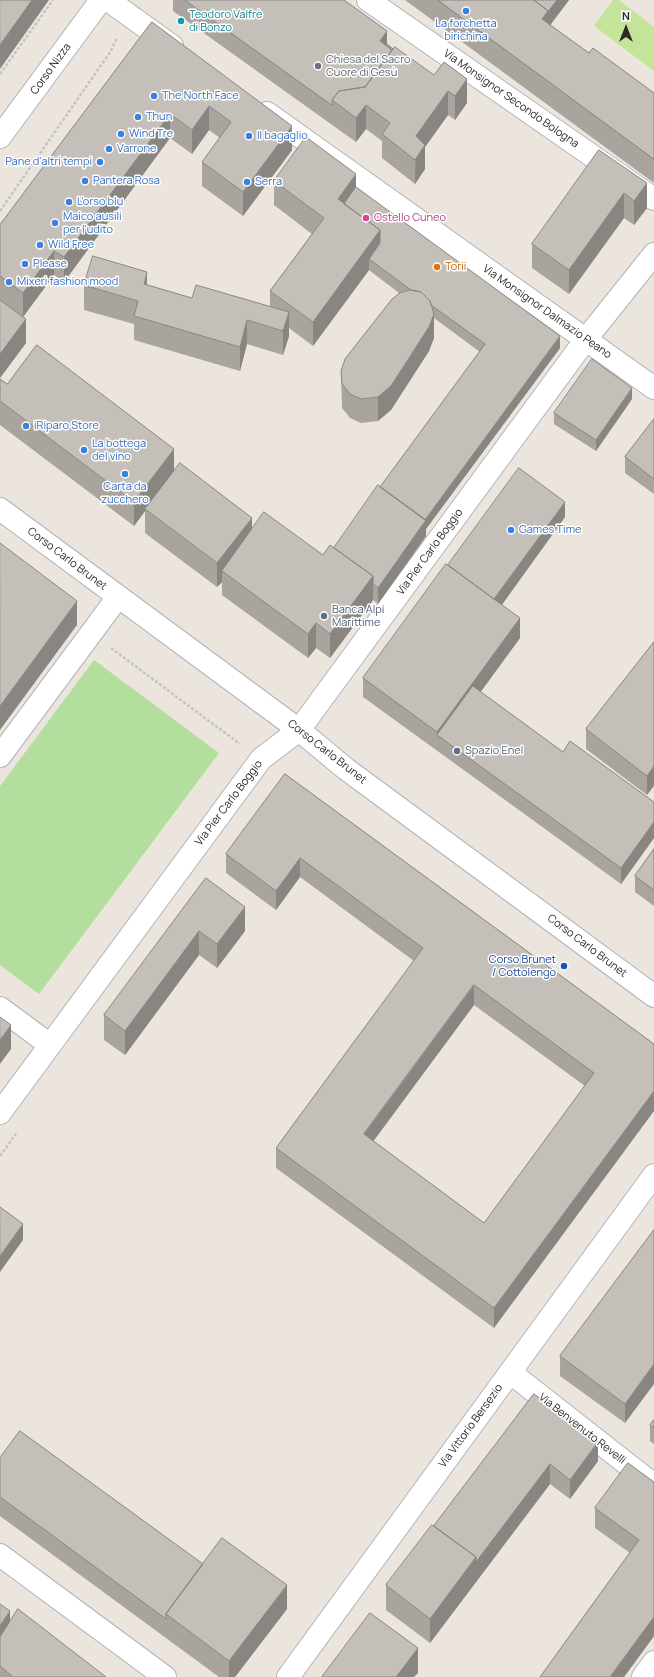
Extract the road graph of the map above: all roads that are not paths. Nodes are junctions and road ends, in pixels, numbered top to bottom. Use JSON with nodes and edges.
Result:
{"nodes":[{"id":1,"x":101,"y":0,"type":"edge"},
{"id":2,"x":108,"y":0,"type":"edge"},
{"id":3,"x":368,"y":0,"type":"edge"},
{"id":4,"x":185,"y":55,"type":"edge"},
{"id":5,"x":250,"y":101,"type":"edge"},
{"id":6,"x":0,"y":137,"type":"edge"},
{"id":7,"x":654,"y":199,"type":"edge"},
{"id":8,"x":654,"y":254,"type":"edge"},
{"id":9,"x":586,"y":338,"type":"junction"},
{"id":10,"x":654,"y":388,"type":"edge"},
{"id":11,"x":0,"y":509,"type":"edge"},
{"id":12,"x":118,"y":597,"type":"junction"},
{"id":13,"x":299,"y":730,"type":"junction"},
{"id":14,"x":0,"y":756,"type":"edge"},
{"id":15,"x":654,"y":996,"type":"edge"},
{"id":16,"x":0,"y":1008,"type":"edge"},
{"id":17,"x":50,"y":1045,"type":"junction"},
{"id":18,"x":0,"y":1113,"type":"edge"},
{"id":19,"x":654,"y":1175,"type":"edge"},
{"id":20,"x":511,"y":1373,"type":"junction"},
{"id":21,"x":654,"y":1485,"type":"edge"},
{"id":22,"x":0,"y":1556,"type":"edge"},
{"id":23,"x":654,"y":1662,"type":"edge"},
{"id":24,"x":164,"y":1677,"type":"edge"},
{"id":25,"x":288,"y":1677,"type":"edge"},
{"id":26,"x":644,"y":1677,"type":"edge"}],
"edges":[{"from":1,"to":6,"type":"street","name":"Corso Nizza"},
{"from":2,"to":4,"type":"street"},
{"from":3,"to":7,"type":"street","name":"Via Monsignor Secondo Bologna"},
{"from":5,"to":9,"type":"street","name":"Via Monsignor Dalmazio Peano"},
{"from":8,"to":9,"type":"street","name":"Via Pier Carlo Boggio"},
{"from":9,"to":10,"type":"street","name":"Via Monsignor Dalmazio Peano"},
{"from":9,"to":13,"type":"street","name":"Via Pier Carlo Boggio"},
{"from":11,"to":12,"type":"street","name":"Corso Carlo Brunet"},
{"from":12,"to":13,"type":"street","name":"Corso Carlo Brunet"},
{"from":12,"to":14,"type":"street"},
{"from":13,"to":15,"type":"street","name":"Corso Carlo Brunet"},
{"from":13,"to":17,"type":"street","name":"Via Pier Carlo Boggio"},
{"from":16,"to":17,"type":"street"},
{"from":17,"to":18,"type":"street","name":"Via Pier Carlo Boggio"},
{"from":19,"to":20,"type":"street","name":"Via Vittorio Bersezio"},
{"from":20,"to":21,"type":"street","name":"Via Benvenuto Revelli"},
{"from":20,"to":25,"type":"street","name":"Via Vittorio Bersezio"},
{"from":22,"to":24,"type":"street"},
{"from":23,"to":26,"type":"street"}]}
